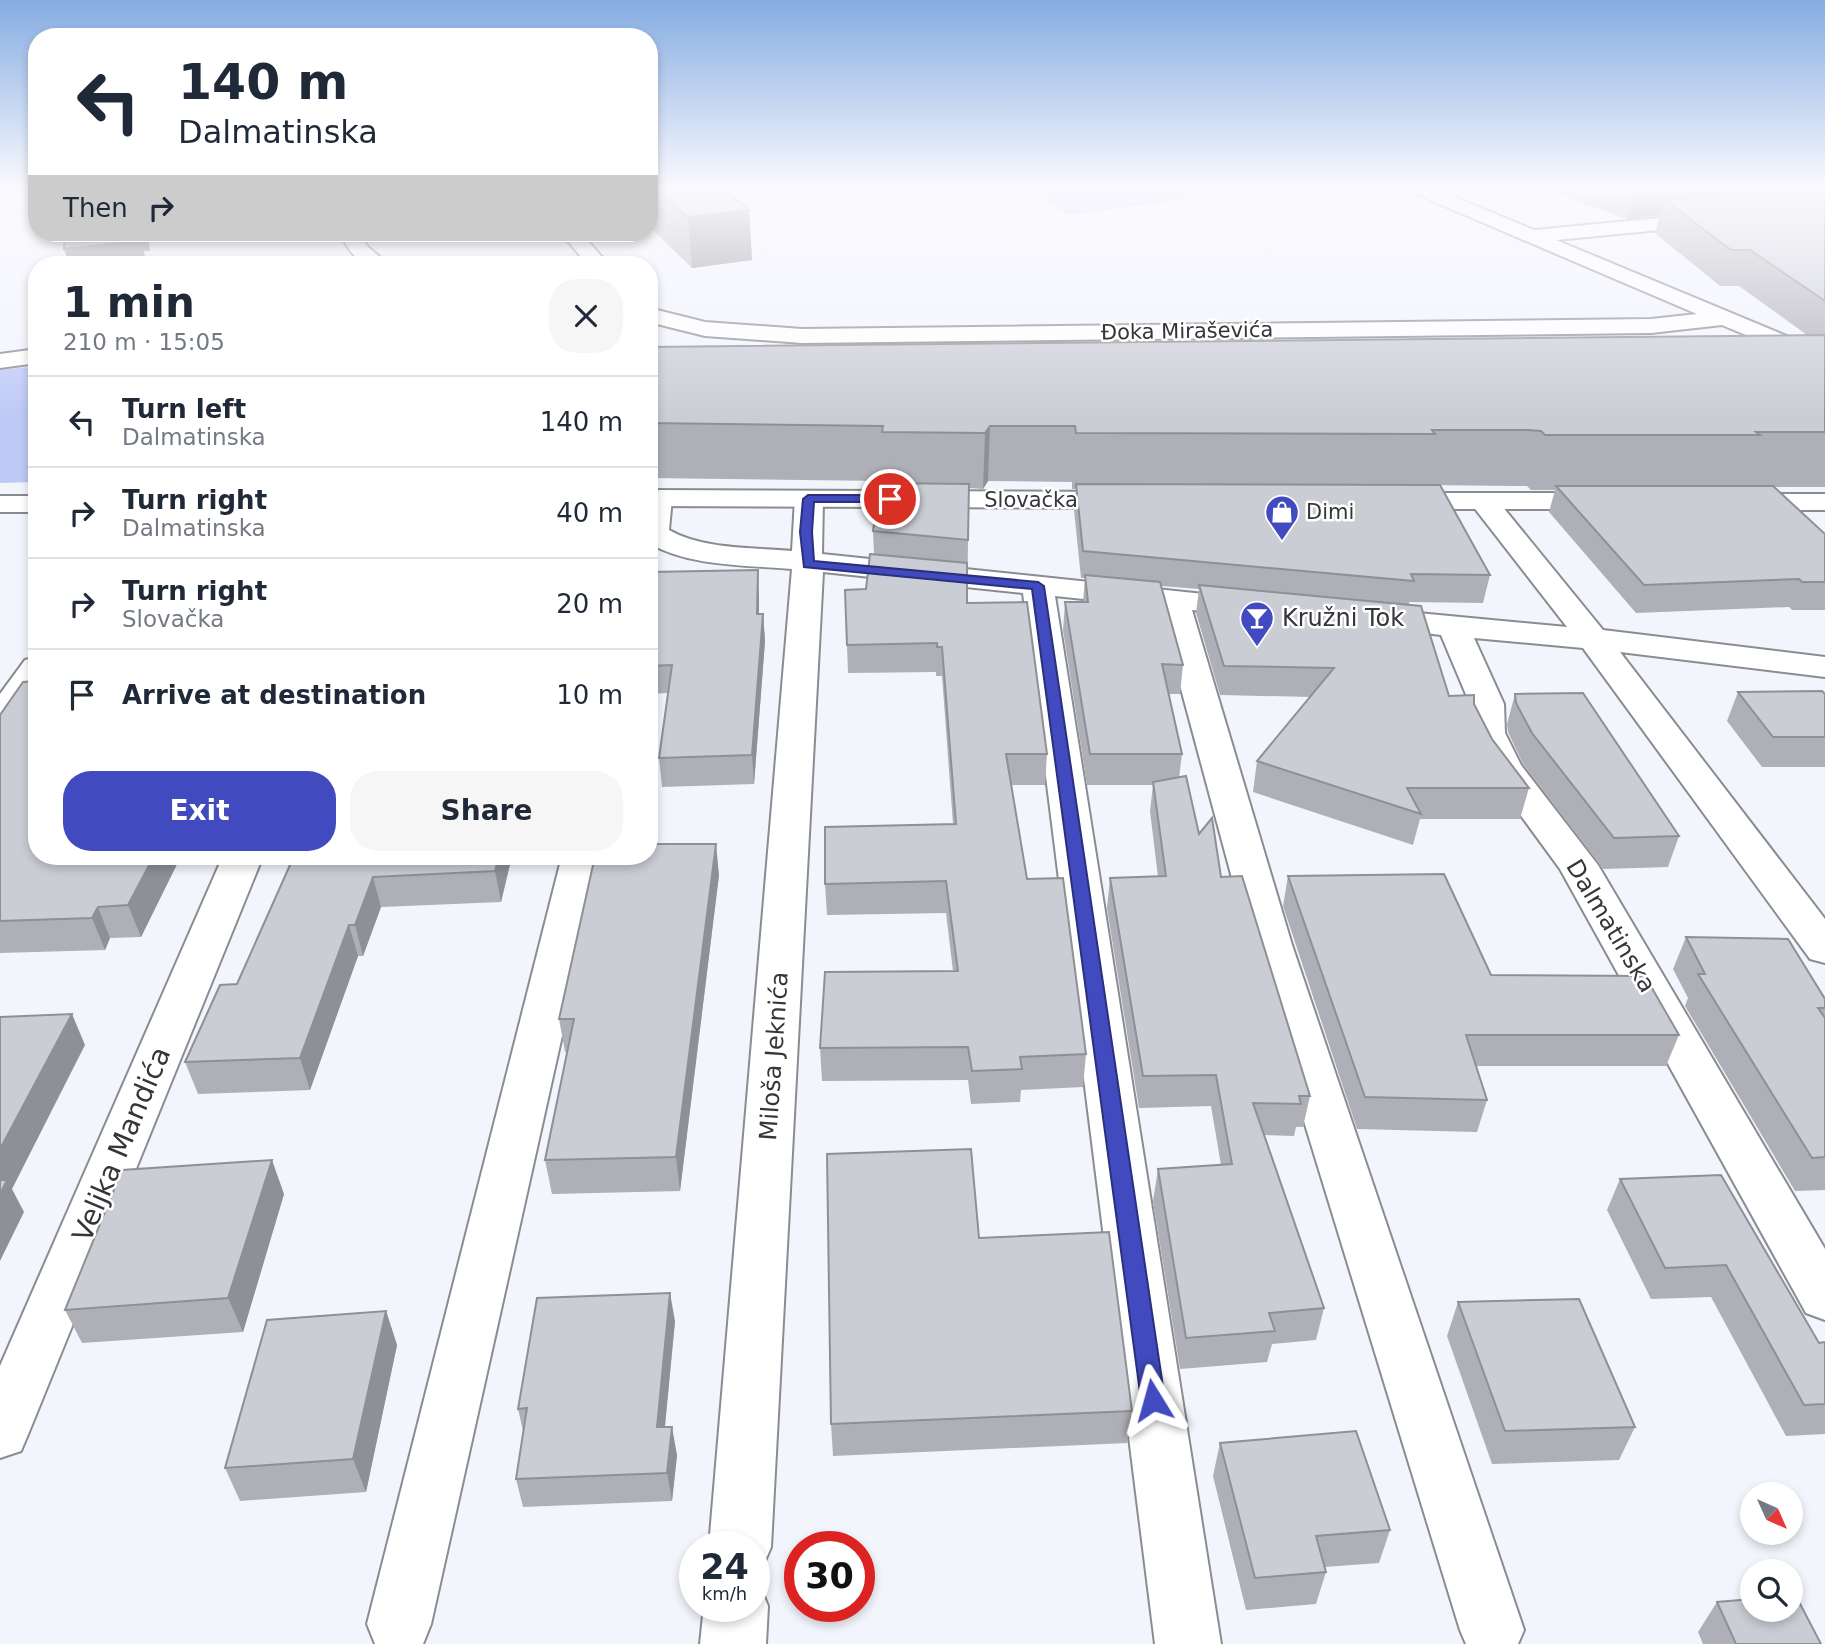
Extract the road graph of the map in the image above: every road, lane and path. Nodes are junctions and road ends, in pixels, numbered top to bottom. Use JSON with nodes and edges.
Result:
{"nodes":[{"id":1,"x":1597,"y":264,"type":"edge"},
{"id":2,"x":658,"y":318,"type":"edge"},
{"id":3,"x":1727,"y":318,"type":"junction"},
{"id":4,"x":28,"y":357,"type":"edge"},
{"id":5,"x":0,"y":361,"type":"edge"},
{"id":6,"x":1825,"y":361,"type":"edge"},
{"id":7,"x":658,"y":498,"type":"edge"},
{"id":8,"x":808,"y":499,"type":"junction"},
{"id":9,"x":1149,"y":500,"type":"edge"},
{"id":10,"x":1368,"y":501,"type":"edge"},
{"id":11,"x":1483,"y":501,"type":"junction"},
{"id":12,"x":1632,"y":502,"type":"edge"},
{"id":13,"x":1711,"y":502,"type":"edge"},
{"id":14,"x":1825,"y":502,"type":"edge"},
{"id":15,"x":0,"y":504,"type":"edge"},
{"id":16,"x":28,"y":504,"type":"edge"},
{"id":17,"x":658,"y":544,"type":"edge"},
{"id":18,"x":808,"y":564,"type":"junction"},
{"id":19,"x":1038,"y":586,"type":"junction"},
{"id":20,"x":1173,"y":600,"type":"junction"},
{"id":21,"x":1280,"y":610,"type":"edge"},
{"id":22,"x":1347,"y":616,"type":"edge"},
{"id":23,"x":1453,"y":626,"type":"junction"},
{"id":24,"x":1593,"y":639,"type":"junction"},
{"id":25,"x":1825,"y":667,"type":"edge"},
{"id":26,"x":28,"y":680,"type":"edge"},
{"id":27,"x":0,"y":719,"type":"edge"},
{"id":28,"x":239,"y":865,"type":"edge"},
{"id":29,"x":580,"y":865,"type":"edge"},
{"id":30,"x":1825,"y":949,"type":"edge"},
{"id":31,"x":1825,"y":1297,"type":"edge"},
{"id":32,"x":0,"y":1432,"type":"edge"},
{"id":33,"x":741,"y":1531,"type":"edge"},
{"id":34,"x":735,"y":1622,"type":"edge"},
{"id":35,"x":399,"y":1624,"type":"dead end"},
{"id":36,"x":1492,"y":1630,"type":"dead end"},
{"id":37,"x":733,"y":1644,"type":"edge"},
{"id":38,"x":1188,"y":1644,"type":"edge"}],
"edges":[{"from":1,"to":3,"type":"street"},
{"from":2,"to":3,"type":"street","name":"Đoka Miraševića"},
{"from":3,"to":6,"type":"street"},
{"from":4,"to":5,"type":"street"},
{"from":7,"to":8,"type":"street","name":"Slovačka"},
{"from":8,"to":9,"type":"street","name":"Slovačka"},
{"from":8,"to":18,"type":"street"},
{"from":10,"to":11,"type":"street"},
{"from":11,"to":12,"type":"street"},
{"from":11,"to":24,"type":"street"},
{"from":13,"to":14,"type":"street"},
{"from":15,"to":16,"type":"street"},
{"from":17,"to":18,"type":"street"},
{"from":18,"to":19,"type":"street"},
{"from":18,"to":33,"type":"street","name":"Miloša Jeknića"},
{"from":19,"to":20,"type":"street"},
{"from":19,"to":38,"type":"street"},
{"from":20,"to":21,"type":"street"},
{"from":20,"to":36,"type":"street"},
{"from":22,"to":23,"type":"street"},
{"from":23,"to":24,"type":"street"},
{"from":23,"to":31,"type":"street","name":"Dalmatinska"},
{"from":24,"to":25,"type":"street"},
{"from":24,"to":30,"type":"street"},
{"from":26,"to":27,"type":"street"},
{"from":28,"to":32,"type":"street","name":"Veljka Mandića"},
{"from":29,"to":35,"type":"street"},
{"from":34,"to":37,"type":"street"}]}
